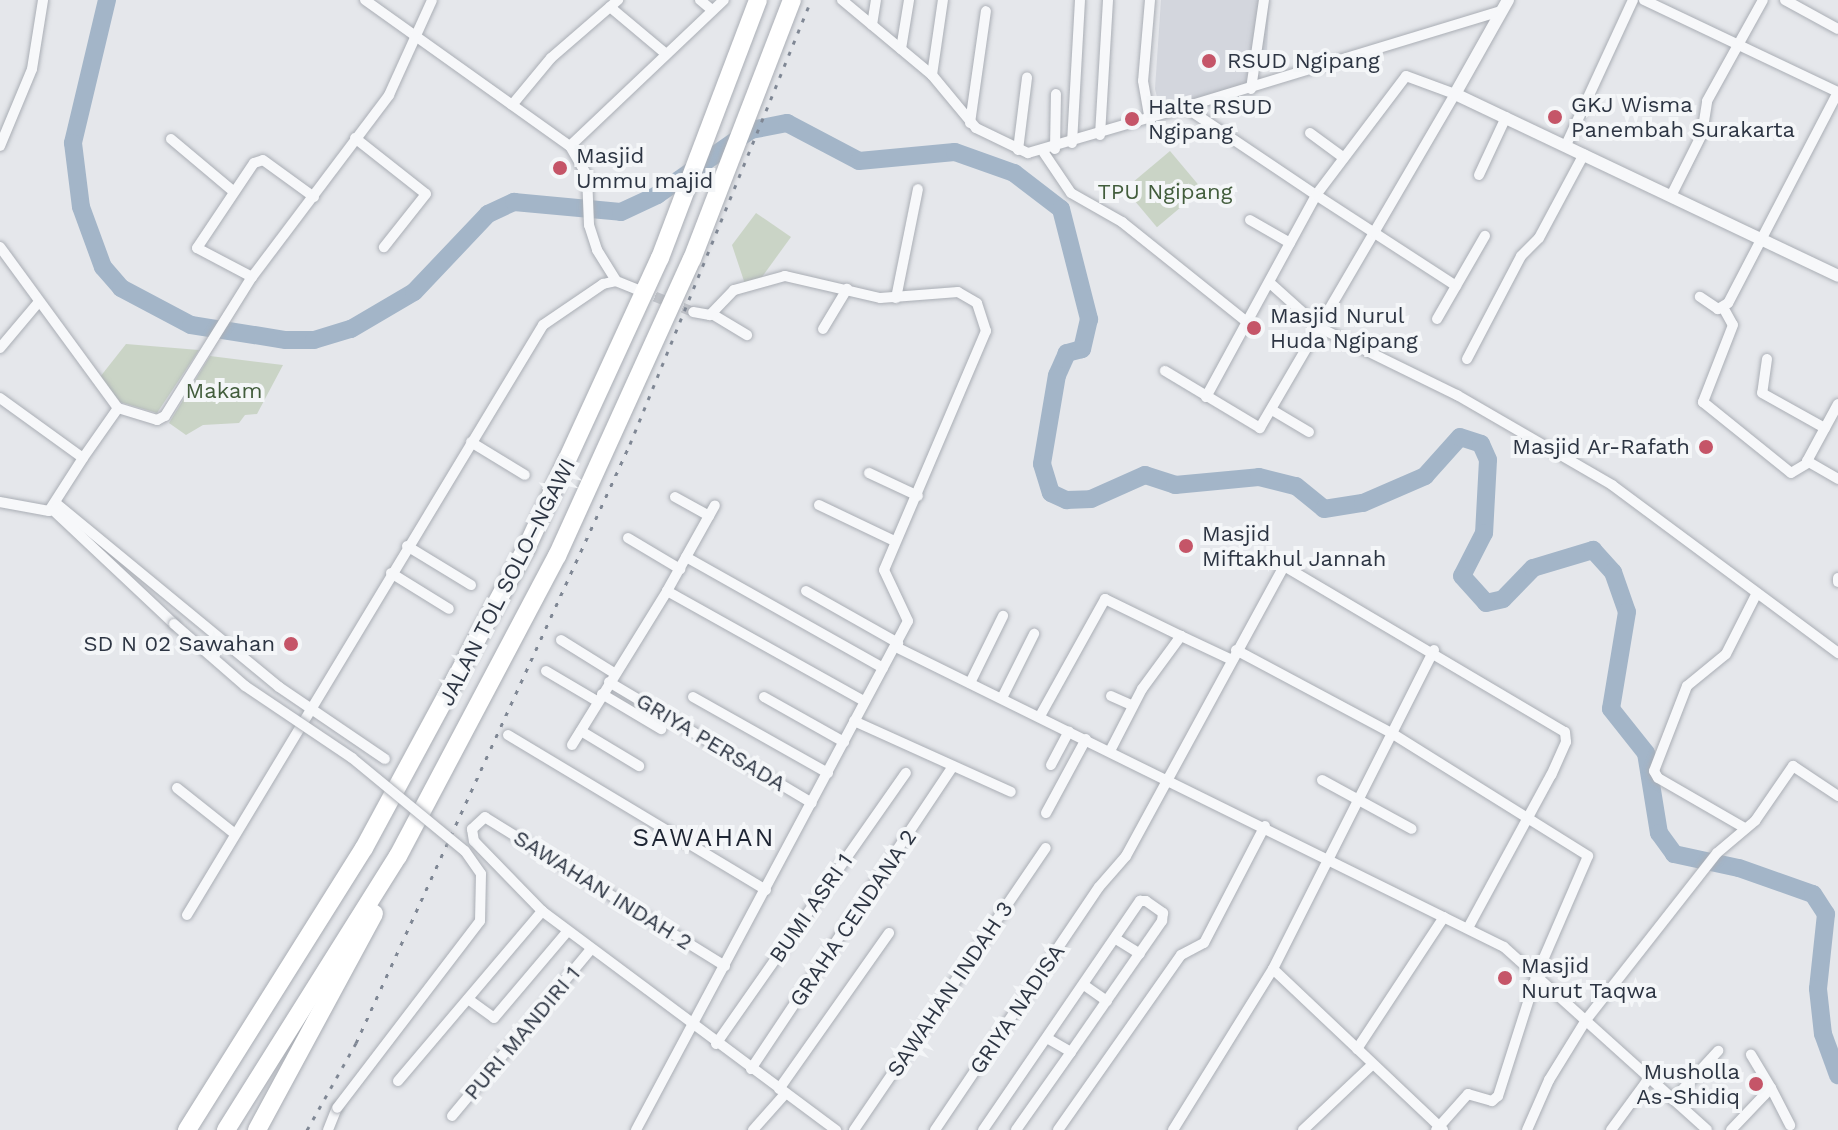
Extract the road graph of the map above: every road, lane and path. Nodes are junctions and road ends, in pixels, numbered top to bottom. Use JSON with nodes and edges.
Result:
{"nodes":[{"id":1,"x":43,"y":0,"type":"edge"},
{"id":2,"x":365,"y":0,"type":"edge"},
{"id":3,"x":432,"y":0,"type":"edge"},
{"id":4,"x":700,"y":0,"type":"edge"},
{"id":5,"x":724,"y":0,"type":"edge"},
{"id":6,"x":758,"y":0,"type":"edge"},
{"id":7,"x":792,"y":0,"type":"edge"},
{"id":8,"x":842,"y":0,"type":"edge"},
{"id":9,"x":876,"y":0,"type":"edge"},
{"id":10,"x":909,"y":0,"type":"edge"},
{"id":11,"x":943,"y":0,"type":"edge"},
{"id":12,"x":1080,"y":0,"type":"edge"},
{"id":13,"x":1108,"y":0,"type":"edge"},
{"id":14,"x":1150,"y":0,"type":"edge"},
{"id":15,"x":1264,"y":0,"type":"edge"},
{"id":16,"x":1633,"y":0,"type":"edge"},
{"id":17,"x":1644,"y":0,"type":"edge"},
{"id":18,"x":1763,"y":0,"type":"edge"},
{"id":19,"x":1785,"y":0,"type":"edge"},
{"id":20,"x":614,"y":3,"type":"edge"},
{"id":21,"x":856,"y":5,"type":"edge"},
{"id":22,"x":1504,"y":5,"type":"edge"},
{"id":23,"x":712,"y":10,"type":"junction"},
{"id":24,"x":986,"y":11,"type":"dead end"},
{"id":25,"x":872,"y":25,"type":"junction"},
{"id":26,"x":1838,"y":29,"type":"edge"},
{"id":27,"x":415,"y":39,"type":"junction"},
{"id":28,"x":1737,"y":45,"type":"junction"},
{"id":29,"x":901,"y":49,"type":"junction"},
{"id":30,"x":666,"y":54,"type":"junction"},
{"id":31,"x":932,"y":75,"type":"junction"},
{"id":32,"x":1027,"y":78,"type":"dead end"},
{"id":33,"x":1251,"y":89,"type":"junction"},
{"id":34,"x":1056,"y":94,"type":"dead end"},
{"id":35,"x":1455,"y":94,"type":"junction"},
{"id":36,"x":512,"y":105,"type":"junction"},
{"id":37,"x":1185,"y":107,"type":"junction"},
{"id":38,"x":1506,"y":117,"type":"junction"},
{"id":39,"x":1150,"y":119,"type":"junction"},
{"id":40,"x":970,"y":123,"type":"junction"},
{"id":41,"x":1310,"y":133,"type":"dead end"},
{"id":42,"x":1100,"y":135,"type":"junction"},
{"id":43,"x":355,"y":138,"type":"junction"},
{"id":44,"x":171,"y":139,"type":"dead end"},
{"id":45,"x":1072,"y":143,"type":"junction"},
{"id":46,"x":1566,"y":145,"type":"junction"},
{"id":47,"x":0,"y":146,"type":"edge"},
{"id":48,"x":570,"y":146,"type":"junction"},
{"id":49,"x":1018,"y":150,"type":"junction"},
{"id":50,"x":1049,"y":151,"type":"junction"},
{"id":51,"x":1584,"y":154,"type":"junction"},
{"id":52,"x":1344,"y":158,"type":"junction"},
{"id":53,"x":1479,"y":175,"type":"dead end"},
{"id":54,"x":918,"y":189,"type":"dead end"},
{"id":55,"x":233,"y":191,"type":"junction"},
{"id":56,"x":1316,"y":195,"type":"junction"},
{"id":57,"x":1671,"y":196,"type":"junction"},
{"id":58,"x":314,"y":197,"type":"junction"},
{"id":59,"x":1250,"y":220,"type":"dead end"},
{"id":60,"x":1377,"y":232,"type":"junction"},
{"id":61,"x":1485,"y":236,"type":"dead end"},
{"id":62,"x":1760,"y":239,"type":"junction"},
{"id":63,"x":1290,"y":243,"type":"junction"},
{"id":64,"x":0,"y":247,"type":"edge"},
{"id":65,"x":384,"y":247,"type":"dead end"},
{"id":66,"x":1838,"y":276,"type":"edge"},
{"id":67,"x":252,"y":277,"type":"junction"},
{"id":68,"x":616,"y":281,"type":"junction"},
{"id":69,"x":1270,"y":283,"type":"junction"},
{"id":70,"x":1456,"y":286,"type":"junction"},
{"id":71,"x":636,"y":289,"type":"tunnel mouth"},
{"id":72,"x":847,"y":289,"type":"junction"},
{"id":73,"x":1700,"y":297,"type":"dead end"},
{"id":74,"x":896,"y":298,"type":"junction"},
{"id":75,"x":37,"y":304,"type":"junction"},
{"id":76,"x":1724,"y":309,"type":"junction"},
{"id":77,"x":693,"y":312,"type":"tunnel mouth"},
{"id":78,"x":712,"y":314,"type":"junction"},
{"id":79,"x":1437,"y":319,"type":"dead end"},
{"id":80,"x":1248,"y":323,"type":"junction"},
{"id":81,"x":1320,"y":328,"type":"junction"},
{"id":82,"x":823,"y":329,"type":"dead end"},
{"id":83,"x":747,"y":335,"type":"dead end"},
{"id":84,"x":0,"y":348,"type":"edge"},
{"id":85,"x":1467,"y":359,"type":"dead end"},
{"id":86,"x":1767,"y":359,"type":"dead end"},
{"id":87,"x":1165,"y":371,"type":"dead end"},
{"id":88,"x":1206,"y":397,"type":"junction"},
{"id":89,"x":0,"y":398,"type":"edge"},
{"id":90,"x":1838,"y":404,"type":"edge"},
{"id":91,"x":118,"y":408,"type":"junction"},
{"id":92,"x":1272,"y":410,"type":"junction"},
{"id":93,"x":1825,"y":428,"type":"junction"},
{"id":94,"x":1309,"y":432,"type":"dead end"},
{"id":95,"x":471,"y":442,"type":"junction"},
{"id":96,"x":83,"y":458,"type":"junction"},
{"id":97,"x":1809,"y":462,"type":"junction"},
{"id":98,"x":869,"y":473,"type":"dead end"},
{"id":99,"x":525,"y":475,"type":"dead end"},
{"id":100,"x":1838,"y":479,"type":"edge"},
{"id":101,"x":918,"y":496,"type":"junction"},
{"id":102,"x":675,"y":497,"type":"dead end"},
{"id":103,"x":0,"y":502,"type":"edge"},
{"id":104,"x":715,"y":505,"type":"dead end"},
{"id":105,"x":819,"y":505,"type":"dead end"},
{"id":106,"x":54,"y":507,"type":"junction"},
{"id":107,"x":709,"y":516,"type":"junction"},
{"id":108,"x":628,"y":538,"type":"dead end"},
{"id":109,"x":894,"y":541,"type":"junction"},
{"id":110,"x":407,"y":546,"type":"junction"},
{"id":111,"x":686,"y":557,"type":"junction"},
{"id":112,"x":680,"y":569,"type":"junction"},
{"id":113,"x":391,"y":573,"type":"junction"},
{"id":114,"x":471,"y":585,"type":"dead end"},
{"id":115,"x":667,"y":591,"type":"junction"},
{"id":116,"x":806,"y":591,"type":"dead end"},
{"id":117,"x":1757,"y":593,"type":"junction"},
{"id":118,"x":449,"y":609,"type":"dead end"},
{"id":119,"x":1003,"y":616,"type":"dead end"},
{"id":120,"x":1034,"y":634,"type":"dead end"},
{"id":121,"x":1181,"y":636,"type":"junction"},
{"id":122,"x":561,"y":640,"type":"dead end"},
{"id":123,"x":897,"y":645,"type":"junction"},
{"id":124,"x":1434,"y":650,"type":"junction"},
{"id":125,"x":1838,"y":653,"type":"edge"},
{"id":126,"x":1233,"y":654,"type":"junction"},
{"id":127,"x":883,"y":668,"type":"junction"},
{"id":128,"x":546,"y":671,"type":"dead end"},
{"id":129,"x":612,"y":677,"type":"junction"},
{"id":130,"x":970,"y":683,"type":"junction"},
{"id":131,"x":1111,"y":696,"type":"dead end"},
{"id":132,"x":693,"y":697,"type":"dead end"},
{"id":133,"x":764,"y":697,"type":"dead end"},
{"id":134,"x":599,"y":698,"type":"junction"},
{"id":135,"x":1002,"y":698,"type":"junction"},
{"id":136,"x":864,"y":701,"type":"junction"},
{"id":137,"x":1133,"y":706,"type":"junction"},
{"id":138,"x":308,"y":708,"type":"junction"},
{"id":139,"x":1040,"y":716,"type":"junction"},
{"id":140,"x":854,"y":721,"type":"junction"},
{"id":141,"x":661,"y":729,"type":"dead end"},
{"id":142,"x":581,"y":731,"type":"junction"},
{"id":143,"x":1069,"y":731,"type":"junction"},
{"id":144,"x":1393,"y":734,"type":"junction"},
{"id":145,"x":508,"y":735,"type":"dead end"},
{"id":146,"x":1086,"y":739,"type":"junction"},
{"id":147,"x":844,"y":742,"type":"junction"},
{"id":148,"x":572,"y":745,"type":"dead end"},
{"id":149,"x":1110,"y":751,"type":"junction"},
{"id":150,"x":385,"y":759,"type":"dead end"},
{"id":151,"x":1051,"y":765,"type":"dead end"},
{"id":152,"x":639,"y":766,"type":"dead end"},
{"id":153,"x":953,"y":766,"type":"junction"},
{"id":154,"x":828,"y":773,"type":"junction"},
{"id":155,"x":906,"y":773,"type":"dead end"},
{"id":156,"x":1167,"y":778,"type":"junction"},
{"id":157,"x":1322,"y":780,"type":"dead end"},
{"id":158,"x":177,"y":788,"type":"dead end"},
{"id":159,"x":1011,"y":792,"type":"dead end"},
{"id":160,"x":1838,"y":796,"type":"edge"},
{"id":161,"x":1361,"y":799,"type":"junction"},
{"id":162,"x":812,"y":803,"type":"junction"},
{"id":163,"x":1046,"y":813,"type":"dead end"},
{"id":164,"x":1528,"y":818,"type":"junction"},
{"id":165,"x":1265,"y":826,"type":"junction"},
{"id":166,"x":1743,"y":827,"type":"junction"},
{"id":167,"x":1412,"y":829,"type":"dead end"},
{"id":168,"x":235,"y":834,"type":"junction"},
{"id":169,"x":1046,"y":848,"type":"dead end"},
{"id":170,"x":398,"y":856,"type":"junction"},
{"id":171,"x":1331,"y":860,"type":"junction"},
{"id":172,"x":766,"y":890,"type":"junction"},
{"id":173,"x":542,"y":911,"type":"junction"},
{"id":174,"x":187,"y":915,"type":"dead end"},
{"id":175,"x":1444,"y":917,"type":"junction"},
{"id":176,"x":1468,"y":928,"type":"junction"},
{"id":177,"x":567,"y":932,"type":"junction"},
{"id":178,"x":889,"y":933,"type":"dead end"},
{"id":179,"x":1116,"y":939,"type":"junction"},
{"id":180,"x":591,"y":949,"type":"junction"},
{"id":181,"x":1140,"y":954,"type":"junction"},
{"id":182,"x":725,"y":966,"type":"junction"},
{"id":183,"x":1273,"y":969,"type":"junction"},
{"id":184,"x":1537,"y":974,"type":"junction"},
{"id":185,"x":1084,"y":985,"type":"junction"},
{"id":186,"x":468,"y":999,"type":"junction"},
{"id":187,"x":1107,"y":1001,"type":"junction"},
{"id":188,"x":1586,"y":1020,"type":"junction"},
{"id":189,"x":693,"y":1027,"type":"junction"},
{"id":190,"x":1047,"y":1038,"type":"junction"},
{"id":191,"x":716,"y":1044,"type":"junction"},
{"id":192,"x":1357,"y":1049,"type":"junction"},
{"id":193,"x":1718,"y":1051,"type":"dead end"},
{"id":194,"x":1071,"y":1052,"type":"junction"},
{"id":195,"x":1751,"y":1055,"type":"dead end"},
{"id":196,"x":1371,"y":1066,"type":"junction"},
{"id":197,"x":751,"y":1069,"type":"junction"},
{"id":198,"x":1649,"y":1078,"type":"junction"},
{"id":199,"x":398,"y":1081,"type":"dead end"},
{"id":200,"x":1771,"y":1088,"type":"junction"},
{"id":201,"x":782,"y":1091,"type":"junction"},
{"id":202,"x":1673,"y":1100,"type":"junction"},
{"id":203,"x":452,"y":1116,"type":"dead end"},
{"id":204,"x":1790,"y":1125,"type":"dead end"},
{"id":205,"x":1439,"y":1129,"type":"edge"},
{"id":206,"x":187,"y":1130,"type":"edge"},
{"id":207,"x":226,"y":1130,"type":"edge"},
{"id":208,"x":257,"y":1130,"type":"edge"},
{"id":209,"x":328,"y":1130,"type":"edge"},
{"id":210,"x":636,"y":1130,"type":"edge"},
{"id":211,"x":753,"y":1130,"type":"edge"},
{"id":212,"x":836,"y":1130,"type":"edge"},
{"id":213,"x":854,"y":1130,"type":"edge"},
{"id":214,"x":935,"y":1130,"type":"edge"},
{"id":215,"x":983,"y":1130,"type":"edge"},
{"id":216,"x":1016,"y":1130,"type":"edge"},
{"id":217,"x":1058,"y":1130,"type":"edge"},
{"id":218,"x":1173,"y":1130,"type":"edge"},
{"id":219,"x":1303,"y":1130,"type":"edge"},
{"id":220,"x":1527,"y":1130,"type":"edge"},
{"id":221,"x":1611,"y":1130,"type":"edge"},
{"id":222,"x":1707,"y":1130,"type":"edge"},
{"id":223,"x":1731,"y":1130,"type":"edge"}],
"edges":[{"from":1,"to":47,"type":"street"},
{"from":2,"to":27,"type":"street"},
{"from":3,"to":27,"type":"street"},
{"from":4,"to":23,"type":"street"},
{"from":5,"to":23,"type":"street"},
{"from":6,"to":206,"type":"highway","name":"JALAN TOL SOLO–NGAWI"},
{"from":7,"to":170,"type":"highway","name":"JALAN TOL SOLO–NGAWI"},
{"from":8,"to":21,"type":"street"},
{"from":9,"to":25,"type":"street"},
{"from":10,"to":29,"type":"street"},
{"from":11,"to":31,"type":"street"},
{"from":12,"to":45,"type":"street"},
{"from":13,"to":42,"type":"street"},
{"from":14,"to":39,"type":"street"},
{"from":15,"to":33,"type":"street"},
{"from":16,"to":46,"type":"street"},
{"from":17,"to":28,"type":"street"},
{"from":18,"to":28,"type":"street"},
{"from":19,"to":26,"type":"street"},
{"from":20,"to":30,"type":"street"},
{"from":20,"to":36,"type":"street"},
{"from":21,"to":25,"type":"street"},
{"from":22,"to":33,"type":"street"},
{"from":22,"to":35,"type":"street"},
{"from":23,"to":30,"type":"street"},
{"from":24,"to":40,"type":"street"},
{"from":25,"to":29,"type":"street"},
{"from":27,"to":36,"type":"street"},
{"from":27,"to":43,"type":"street"},
{"from":28,"to":57,"type":"street"},
{"from":28,"to":62,"type":"street"},
{"from":29,"to":31,"type":"street"},
{"from":30,"to":48,"type":"street"},
{"from":31,"to":40,"type":"street"},
{"from":32,"to":49,"type":"street"},
{"from":33,"to":37,"type":"street"},
{"from":34,"to":50,"type":"street"},
{"from":35,"to":38,"type":"street"},
{"from":35,"to":52,"type":"street"},
{"from":35,"to":60,"type":"street"},
{"from":36,"to":48,"type":"street"},
{"from":37,"to":39,"type":"street"},
{"from":37,"to":56,"type":"street"},
{"from":38,"to":46,"type":"street"},
{"from":38,"to":53,"type":"street"},
{"from":39,"to":42,"type":"street"},
{"from":40,"to":49,"type":"street"},
{"from":41,"to":52,"type":"street"},
{"from":42,"to":45,"type":"street"},
{"from":43,"to":58,"type":"street"},
{"from":43,"to":65,"type":"street"},
{"from":44,"to":55,"type":"street"},
{"from":45,"to":50,"type":"street"},
{"from":46,"to":51,"type":"street"},
{"from":48,"to":68,"type":"street"},
{"from":49,"to":50,"type":"street"},
{"from":50,"to":80,"type":"street"},
{"from":51,"to":57,"type":"street"},
{"from":51,"to":85,"type":"street"},
{"from":52,"to":56,"type":"street"},
{"from":54,"to":74,"type":"street"},
{"from":55,"to":58,"type":"street"},
{"from":55,"to":67,"type":"street"},
{"from":56,"to":60,"type":"street"},
{"from":56,"to":63,"type":"street"},
{"from":57,"to":62,"type":"street"},
{"from":58,"to":67,"type":"street"},
{"from":59,"to":63,"type":"street"},
{"from":60,"to":70,"type":"street"},
{"from":60,"to":81,"type":"street"},
{"from":61,"to":70,"type":"street"},
{"from":62,"to":66,"type":"street"},
{"from":62,"to":76,"type":"street"},
{"from":63,"to":69,"type":"street"},
{"from":64,"to":75,"type":"street"},
{"from":67,"to":91,"type":"street"},
{"from":68,"to":71,"type":"street"},
{"from":68,"to":95,"type":"street"},
{"from":69,"to":80,"type":"street"},
{"from":69,"to":81,"type":"street"},
{"from":70,"to":79,"type":"street"},
{"from":72,"to":74,"type":"street"},
{"from":72,"to":78,"type":"street"},
{"from":72,"to":82,"type":"street"},
{"from":73,"to":76,"type":"street"},
{"from":74,"to":101,"type":"street"},
{"from":75,"to":84,"type":"street"},
{"from":75,"to":91,"type":"street"},
{"from":76,"to":97,"type":"street"},
{"from":77,"to":78,"type":"street"},
{"from":78,"to":83,"type":"street"},
{"from":80,"to":88,"type":"street"},
{"from":81,"to":92,"type":"street"},
{"from":81,"to":117,"type":"street"},
{"from":86,"to":93,"type":"street"},
{"from":87,"to":88,"type":"street"},
{"from":88,"to":92,"type":"street"},
{"from":89,"to":96,"type":"street"},
{"from":90,"to":93,"type":"street"},
{"from":91,"to":96,"type":"street"},
{"from":92,"to":94,"type":"street"},
{"from":93,"to":97,"type":"street"},
{"from":95,"to":99,"type":"street"},
{"from":95,"to":110,"type":"street"},
{"from":96,"to":106,"type":"street"},
{"from":97,"to":100,"type":"street"},
{"from":98,"to":101,"type":"street"},
{"from":101,"to":109,"type":"street"},
{"from":102,"to":107,"type":"street"},
{"from":103,"to":106,"type":"street"},
{"from":104,"to":107,"type":"street"},
{"from":105,"to":109,"type":"street"},
{"from":106,"to":138,"type":"street"},
{"from":106,"to":209,"type":"street","bridge":true},
{"from":107,"to":111,"type":"street"},
{"from":108,"to":112,"type":"street"},
{"from":109,"to":123,"type":"street"},
{"from":110,"to":113,"type":"street"},
{"from":110,"to":114,"type":"street"},
{"from":111,"to":112,"type":"street"},
{"from":111,"to":127,"type":"street"},
{"from":112,"to":115,"type":"street"},
{"from":113,"to":118,"type":"street"},
{"from":113,"to":138,"type":"street"},
{"from":115,"to":129,"type":"street"},
{"from":115,"to":136,"type":"street"},
{"from":116,"to":123,"type":"street"},
{"from":117,"to":125,"type":"street"},
{"from":117,"to":166,"type":"street"},
{"from":119,"to":130,"type":"street"},
{"from":120,"to":135,"type":"street"},
{"from":121,"to":126,"type":"street"},
{"from":121,"to":137,"type":"street"},
{"from":121,"to":139,"type":"street"},
{"from":122,"to":129,"type":"street","name":"GRIYA PERSADA"},
{"from":123,"to":127,"type":"street"},
{"from":123,"to":130,"type":"street"},
{"from":124,"to":126,"type":"street","name":"GRIYA NADISA"},
{"from":124,"to":144,"type":"street"},
{"from":124,"to":164,"type":"street"},
{"from":126,"to":144,"type":"street"},
{"from":126,"to":156,"type":"street","name":"GRIYA NADISA"},
{"from":127,"to":136,"type":"street"},
{"from":128,"to":134,"type":"street"},
{"from":129,"to":134,"type":"street"},
{"from":129,"to":162,"type":"street","name":"GRIYA PERSADA"},
{"from":130,"to":135,"type":"street"},
{"from":131,"to":137,"type":"street"},
{"from":132,"to":154,"type":"street"},
{"from":133,"to":147,"type":"street"},
{"from":134,"to":141,"type":"street"},
{"from":134,"to":142,"type":"street"},
{"from":135,"to":139,"type":"street"},
{"from":136,"to":140,"type":"street"},
{"from":137,"to":149,"type":"street"},
{"from":138,"to":150,"type":"street"},
{"from":138,"to":168,"type":"street"},
{"from":139,"to":143,"type":"street"},
{"from":140,"to":147,"type":"street"},
{"from":140,"to":153,"type":"street"},
{"from":142,"to":148,"type":"street"},
{"from":142,"to":152,"type":"street"},
{"from":143,"to":146,"type":"street"},
{"from":143,"to":151,"type":"street"},
{"from":144,"to":161,"type":"street"},
{"from":144,"to":164,"type":"street"},
{"from":145,"to":172,"type":"street"},
{"from":146,"to":149,"type":"street"},
{"from":146,"to":163,"type":"street"},
{"from":147,"to":154,"type":"street"},
{"from":149,"to":156,"type":"street"},
{"from":153,"to":159,"type":"street"},
{"from":153,"to":197,"type":"street","name":"GRAHA CENDANA 2"},
{"from":154,"to":162,"type":"street"},
{"from":155,"to":191,"type":"street","name":"BUMI ASRI 1"},
{"from":156,"to":165,"type":"street"},
{"from":156,"to":214,"type":"street","name":"GRIYA NADISA"},
{"from":157,"to":161,"type":"street"},
{"from":158,"to":168,"type":"street"},
{"from":160,"to":166,"type":"street"},
{"from":161,"to":167,"type":"street"},
{"from":161,"to":171,"type":"street"},
{"from":162,"to":172,"type":"street"},
{"from":164,"to":176,"type":"street"},
{"from":164,"to":184,"type":"street"},
{"from":165,"to":171,"type":"street"},
{"from":165,"to":217,"type":"street"},
{"from":166,"to":188,"type":"street"},
{"from":168,"to":174,"type":"street"},
{"from":169,"to":213,"type":"street","name":"SAWAHAN INDAH 3"},
{"from":170,"to":207,"type":"highway","name":"JALAN TOL SOLO–NGAWI"},
{"from":170,"to":208,"type":"highway"},
{"from":171,"to":175,"type":"street"},
{"from":171,"to":183,"type":"street"},
{"from":172,"to":182,"type":"street"},
{"from":173,"to":177,"type":"street"},
{"from":173,"to":182,"type":"street","name":"SAWAHAN INDAH 2"},
{"from":173,"to":186,"type":"street"},
{"from":175,"to":176,"type":"street"},
{"from":175,"to":192,"type":"street"},
{"from":176,"to":184,"type":"street"},
{"from":177,"to":180,"type":"street"},
{"from":177,"to":186,"type":"street"},
{"from":178,"to":201,"type":"street"},
{"from":179,"to":181,"type":"street"},
{"from":179,"to":181,"type":"street"},
{"from":179,"to":185,"type":"street"},
{"from":180,"to":189,"type":"street"},
{"from":180,"to":203,"type":"street","name":"PURI MANDIRI 1"},
{"from":181,"to":187,"type":"street"},
{"from":182,"to":189,"type":"street"},
{"from":183,"to":192,"type":"street"},
{"from":183,"to":218,"type":"street"},
{"from":184,"to":188,"type":"street"},
{"from":184,"to":205,"type":"street"},
{"from":185,"to":187,"type":"street"},
{"from":185,"to":190,"type":"street"},
{"from":186,"to":199,"type":"street"},
{"from":187,"to":194,"type":"street"},
{"from":188,"to":198,"type":"street"},
{"from":188,"to":220,"type":"street"},
{"from":189,"to":191,"type":"street"},
{"from":189,"to":210,"type":"street"},
{"from":190,"to":194,"type":"street"},
{"from":190,"to":215,"type":"street"},
{"from":191,"to":197,"type":"street"},
{"from":192,"to":196,"type":"street"},
{"from":193,"to":202,"type":"street"},
{"from":194,"to":216,"type":"street"},
{"from":195,"to":200,"type":"street"},
{"from":196,"to":205,"type":"street"},
{"from":196,"to":219,"type":"street"},
{"from":197,"to":201,"type":"street"},
{"from":198,"to":202,"type":"street"},
{"from":198,"to":221,"type":"street"},
{"from":200,"to":204,"type":"street"},
{"from":200,"to":223,"type":"street"},
{"from":201,"to":211,"type":"street"},
{"from":201,"to":212,"type":"street"},
{"from":202,"to":222,"type":"street"}]}
